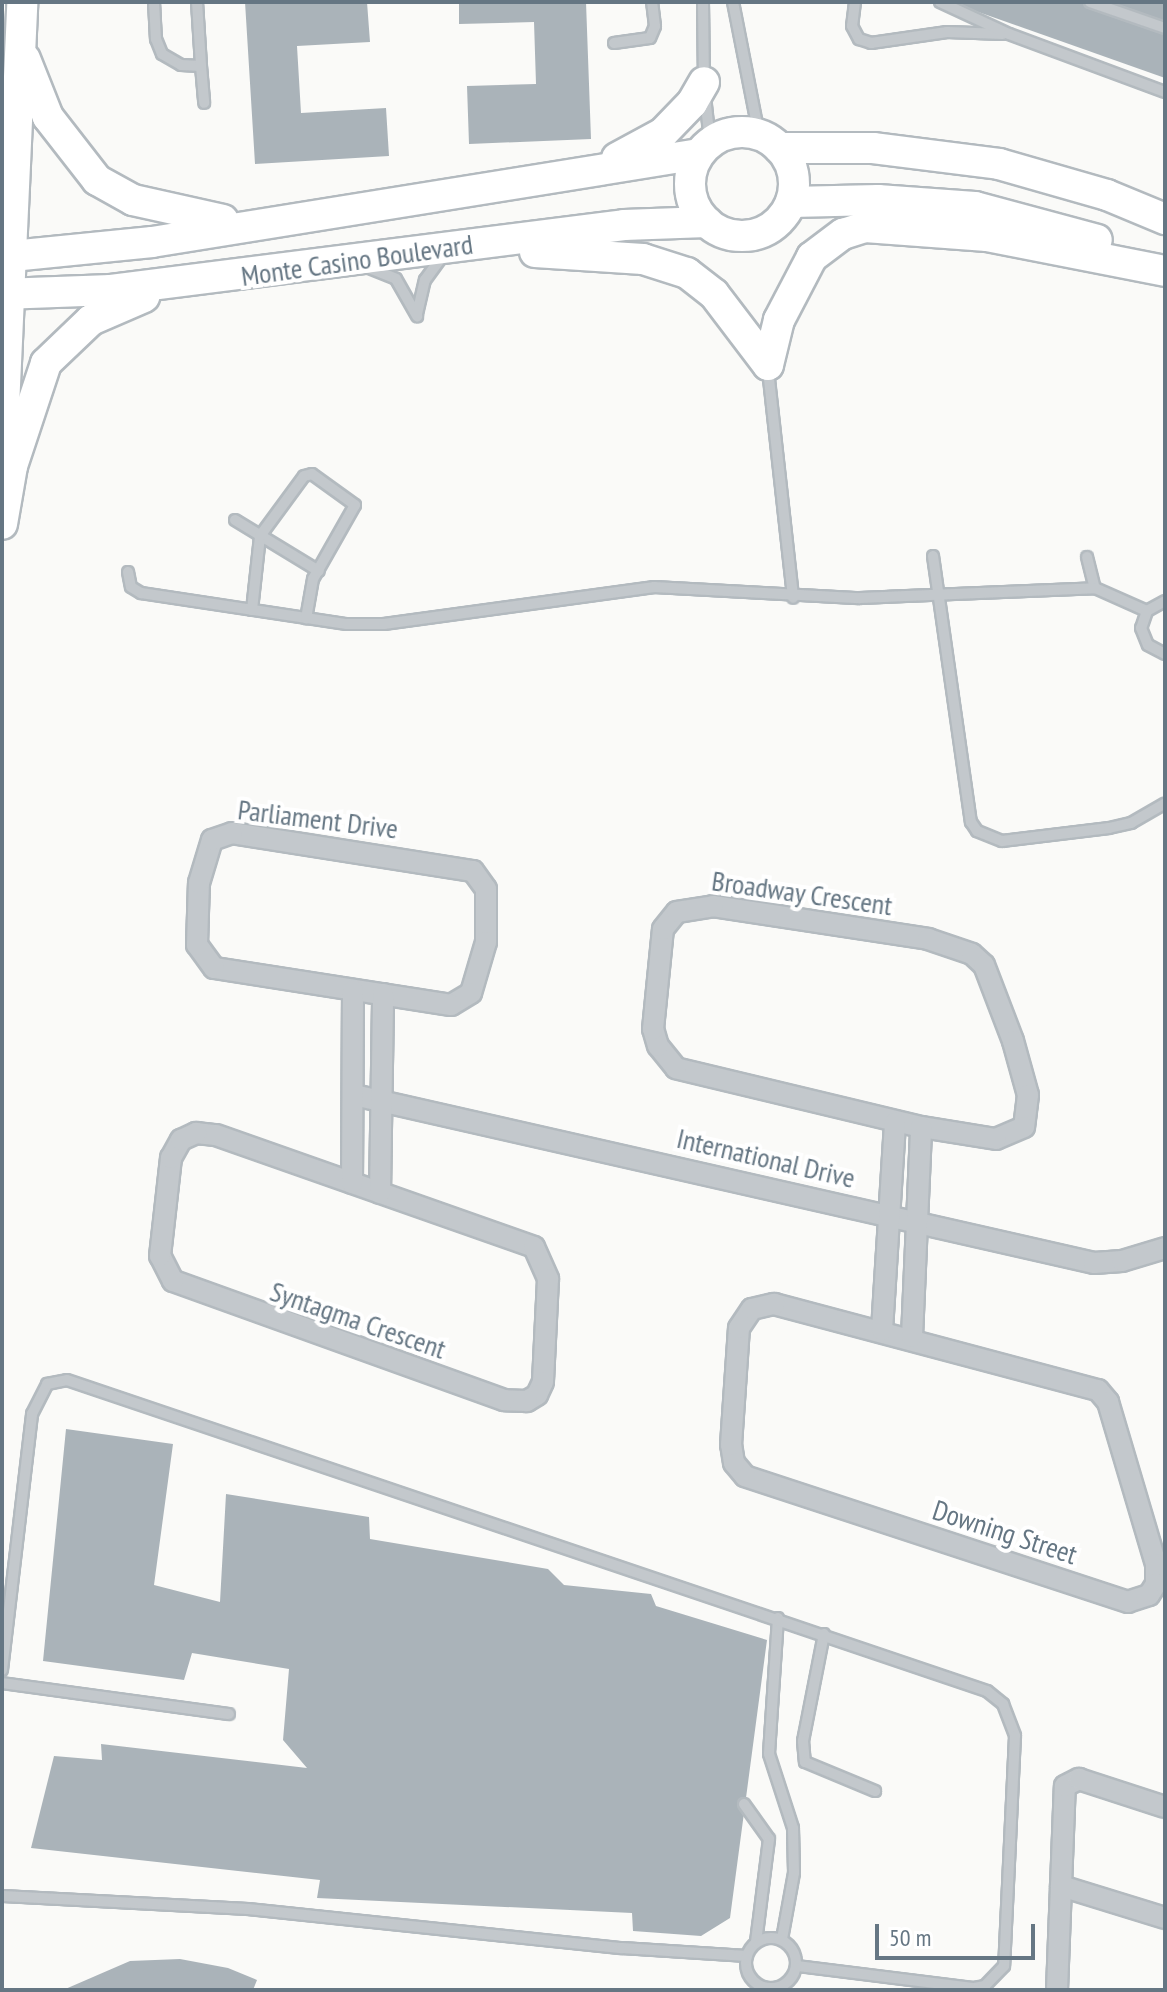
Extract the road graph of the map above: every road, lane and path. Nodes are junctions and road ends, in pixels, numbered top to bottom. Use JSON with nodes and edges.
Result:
{"nodes":[{"id":1,"x":22,"y":2,"type":"edge"},
{"id":2,"x":154,"y":2,"type":"edge"},
{"id":3,"x":197,"y":2,"type":"edge"},
{"id":4,"x":652,"y":2,"type":"edge"},
{"id":5,"x":703,"y":2,"type":"edge"},
{"id":6,"x":733,"y":2,"type":"edge"},
{"id":7,"x":855,"y":2,"type":"edge"},
{"id":8,"x":940,"y":2,"type":"edge"},
{"id":9,"x":1090,"y":2,"type":"edge"},
{"id":10,"x":1165,"y":28,"type":"edge"},
{"id":11,"x":1009,"y":34,"type":"junction"},
{"id":12,"x":20,"y":42,"type":"junction"},
{"id":13,"x":614,"y":43,"type":"dead end"},
{"id":14,"x":201,"y":66,"type":"junction"},
{"id":15,"x":704,"y":82,"type":"junction"},
{"id":16,"x":1165,"y":92,"type":"edge"},
{"id":17,"x":204,"y":103,"type":"dead end"},
{"id":18,"x":769,"y":141,"type":"junction"},
{"id":19,"x":705,"y":148,"type":"junction"},
{"id":20,"x":566,"y":176,"type":"junction"},
{"id":21,"x":791,"y":202,"type":"junction"},
{"id":22,"x":1165,"y":219,"type":"edge"},
{"id":23,"x":707,"y":222,"type":"junction"},
{"id":24,"x":249,"y":224,"type":"junction"},
{"id":25,"x":453,"y":247,"type":"junction"},
{"id":26,"x":6,"y":256,"type":"edge"},
{"id":27,"x":347,"y":263,"type":"junction"},
{"id":28,"x":1165,"y":270,"type":"edge"},
{"id":29,"x":212,"y":279,"type":"junction"},
{"id":30,"x":5,"y":294,"type":"edge"},
{"id":31,"x":768,"y":365,"type":"junction"},
{"id":32,"x":2,"y":451,"type":"edge"},
{"id":33,"x":235,"y":520,"type":"dead end"},
{"id":34,"x":2,"y":524,"type":"edge"},
{"id":35,"x":260,"y":536,"type":"junction"},
{"id":36,"x":933,"y":556,"type":"dead end"},
{"id":37,"x":1087,"y":557,"type":"dead end"},
{"id":38,"x":319,"y":571,"type":"junction"},
{"id":39,"x":128,"y":572,"type":"dead end"},
{"id":40,"x":1095,"y":588,"type":"junction"},
{"id":41,"x":938,"y":592,"type":"junction"},
{"id":42,"x":793,"y":598,"type":"junction"},
{"id":43,"x":1165,"y":601,"type":"edge"},
{"id":44,"x":252,"y":610,"type":"junction"},
{"id":45,"x":1147,"y":611,"type":"junction"},
{"id":46,"x":306,"y":618,"type":"junction"},
{"id":47,"x":1165,"y":654,"type":"edge"},
{"id":48,"x":1165,"y":803,"type":"edge"},
{"id":49,"x":353,"y":990,"type":"junction"},
{"id":50,"x":383,"y":994,"type":"junction"},
{"id":51,"x":354,"y":1095,"type":"junction"},
{"id":52,"x":382,"y":1099,"type":"junction"},
{"id":53,"x":895,"y":1122,"type":"junction"},
{"id":54,"x":921,"y":1127,"type":"junction"},
{"id":55,"x":352,"y":1183,"type":"junction"},
{"id":56,"x":380,"y":1193,"type":"junction"},
{"id":57,"x":889,"y":1214,"type":"junction"},
{"id":58,"x":916,"y":1220,"type":"junction"},
{"id":59,"x":1165,"y":1248,"type":"edge"},
{"id":60,"x":882,"y":1330,"type":"junction"},
{"id":61,"x":912,"y":1337,"type":"junction"},
{"id":62,"x":778,"y":1618,"type":"junction"},
{"id":63,"x":824,"y":1634,"type":"junction"},
{"id":64,"x":2,"y":1670,"type":"edge"},
{"id":65,"x":2,"y":1683,"type":"edge"},
{"id":66,"x":229,"y":1714,"type":"dead end"},
{"id":67,"x":875,"y":1791,"type":"dead end"},
{"id":68,"x":744,"y":1804,"type":"dead end"},
{"id":69,"x":1165,"y":1807,"type":"edge"},
{"id":70,"x":1061,"y":1886,"type":"junction"},
{"id":71,"x":2,"y":1896,"type":"edge"},
{"id":72,"x":1165,"y":1918,"type":"edge"},
{"id":73,"x":782,"y":1939,"type":"junction"},
{"id":74,"x":756,"y":1942,"type":"junction"},
{"id":75,"x":747,"y":1956,"type":"junction"},
{"id":76,"x":797,"y":1966,"type":"junction"},
{"id":77,"x":754,"y":1986,"type":"edge"},
{"id":78,"x":783,"y":1988,"type":"edge"},
{"id":79,"x":1057,"y":1990,"type":"edge"}],
"edges":[{"from":1,"to":12,"type":"street"},
{"from":2,"to":14,"type":"lane"},
{"from":3,"to":14,"type":"lane"},
{"from":4,"to":13,"type":"lane"},
{"from":5,"to":15,"type":"lane"},
{"from":6,"to":18,"type":"lane"},
{"from":7,"to":11,"type":"lane"},
{"from":8,"to":11,"type":"lane"},
{"from":9,"to":10,"type":"lane"},
{"from":11,"to":16,"type":"lane"},
{"from":12,"to":24,"type":"street"},
{"from":12,"to":26,"type":"street"},
{"from":14,"to":17,"type":"lane"},
{"from":15,"to":19,"type":"lane"},
{"from":15,"to":20,"type":"street"},
{"from":18,"to":19,"type":"street"},
{"from":18,"to":21,"type":"street"},
{"from":18,"to":22,"type":"street"},
{"from":19,"to":20,"type":"street","name":"Monte Casino Boulevard"},
{"from":19,"to":23,"type":"street"},
{"from":20,"to":24,"type":"street","name":"Monte Casino Boulevard"},
{"from":21,"to":23,"type":"street"},
{"from":21,"to":28,"type":"street"},
{"from":23,"to":25,"type":"street","name":"Monte Casino Boulevard"},
{"from":24,"to":26,"type":"street","name":"Monte Casino Boulevard"},
{"from":25,"to":27,"type":"street","name":"Monte Casino Boulevard"},
{"from":25,"to":27,"type":"lane"},
{"from":25,"to":31,"type":"street"},
{"from":26,"to":30,"type":"street"},
{"from":27,"to":29,"type":"street","name":"Monte Casino Boulevard"},
{"from":28,"to":31,"type":"street"},
{"from":29,"to":30,"type":"street","name":"Monte Casino Boulevard"},
{"from":29,"to":34,"type":"street"},
{"from":30,"to":32,"type":"street"},
{"from":31,"to":42,"type":"lane"},
{"from":33,"to":35,"type":"lane"},
{"from":35,"to":38,"type":"lane"},
{"from":35,"to":38,"type":"lane"},
{"from":35,"to":44,"type":"lane"},
{"from":36,"to":41,"type":"lane"},
{"from":37,"to":40,"type":"lane"},
{"from":38,"to":46,"type":"lane"},
{"from":39,"to":44,"type":"lane"},
{"from":40,"to":41,"type":"lane"},
{"from":40,"to":45,"type":"lane"},
{"from":41,"to":42,"type":"lane"},
{"from":41,"to":48,"type":"lane"},
{"from":42,"to":46,"type":"lane"},
{"from":43,"to":45,"type":"lane"},
{"from":44,"to":46,"type":"lane"},
{"from":45,"to":47,"type":"lane"},
{"from":49,"to":50,"type":"street","name":"Parliament Drive"},
{"from":49,"to":50,"type":"street","name":"Parliament Drive"},
{"from":49,"to":51,"type":"street"},
{"from":50,"to":52,"type":"street"},
{"from":51,"to":52,"type":"street","name":"International Drive"},
{"from":51,"to":55,"type":"street"},
{"from":52,"to":56,"type":"street"},
{"from":52,"to":57,"type":"street","name":"International Drive"},
{"from":53,"to":54,"type":"street","name":"Broadway Crescent"},
{"from":53,"to":54,"type":"street","name":"Broadway Crescent"},
{"from":53,"to":57,"type":"street"},
{"from":54,"to":58,"type":"street"},
{"from":55,"to":56,"type":"street","name":"Syntagma Crescent"},
{"from":55,"to":56,"type":"street","name":"Syntagma Crescent"},
{"from":57,"to":58,"type":"street","name":"International Drive"},
{"from":57,"to":60,"type":"street"},
{"from":58,"to":59,"type":"street","name":"International Drive"},
{"from":58,"to":61,"type":"street"},
{"from":60,"to":61,"type":"street","name":"Downing Street"},
{"from":60,"to":61,"type":"street","name":"Downing Street"},
{"from":62,"to":63,"type":"lane"},
{"from":62,"to":64,"type":"lane"},
{"from":62,"to":73,"type":"lane"},
{"from":63,"to":67,"type":"lane"},
{"from":63,"to":76,"type":"lane"},
{"from":65,"to":66,"type":"lane"},
{"from":68,"to":74,"type":"lane"},
{"from":69,"to":70,"type":"street"},
{"from":70,"to":72,"type":"street"},
{"from":70,"to":79,"type":"street"},
{"from":71,"to":75,"type":"lane"},
{"from":73,"to":74,"type":"lane"},
{"from":73,"to":76,"type":"lane"},
{"from":74,"to":75,"type":"lane"},
{"from":75,"to":77,"type":"lane"},
{"from":76,"to":78,"type":"lane"},
{"from":77,"to":78,"type":"lane"}]}
